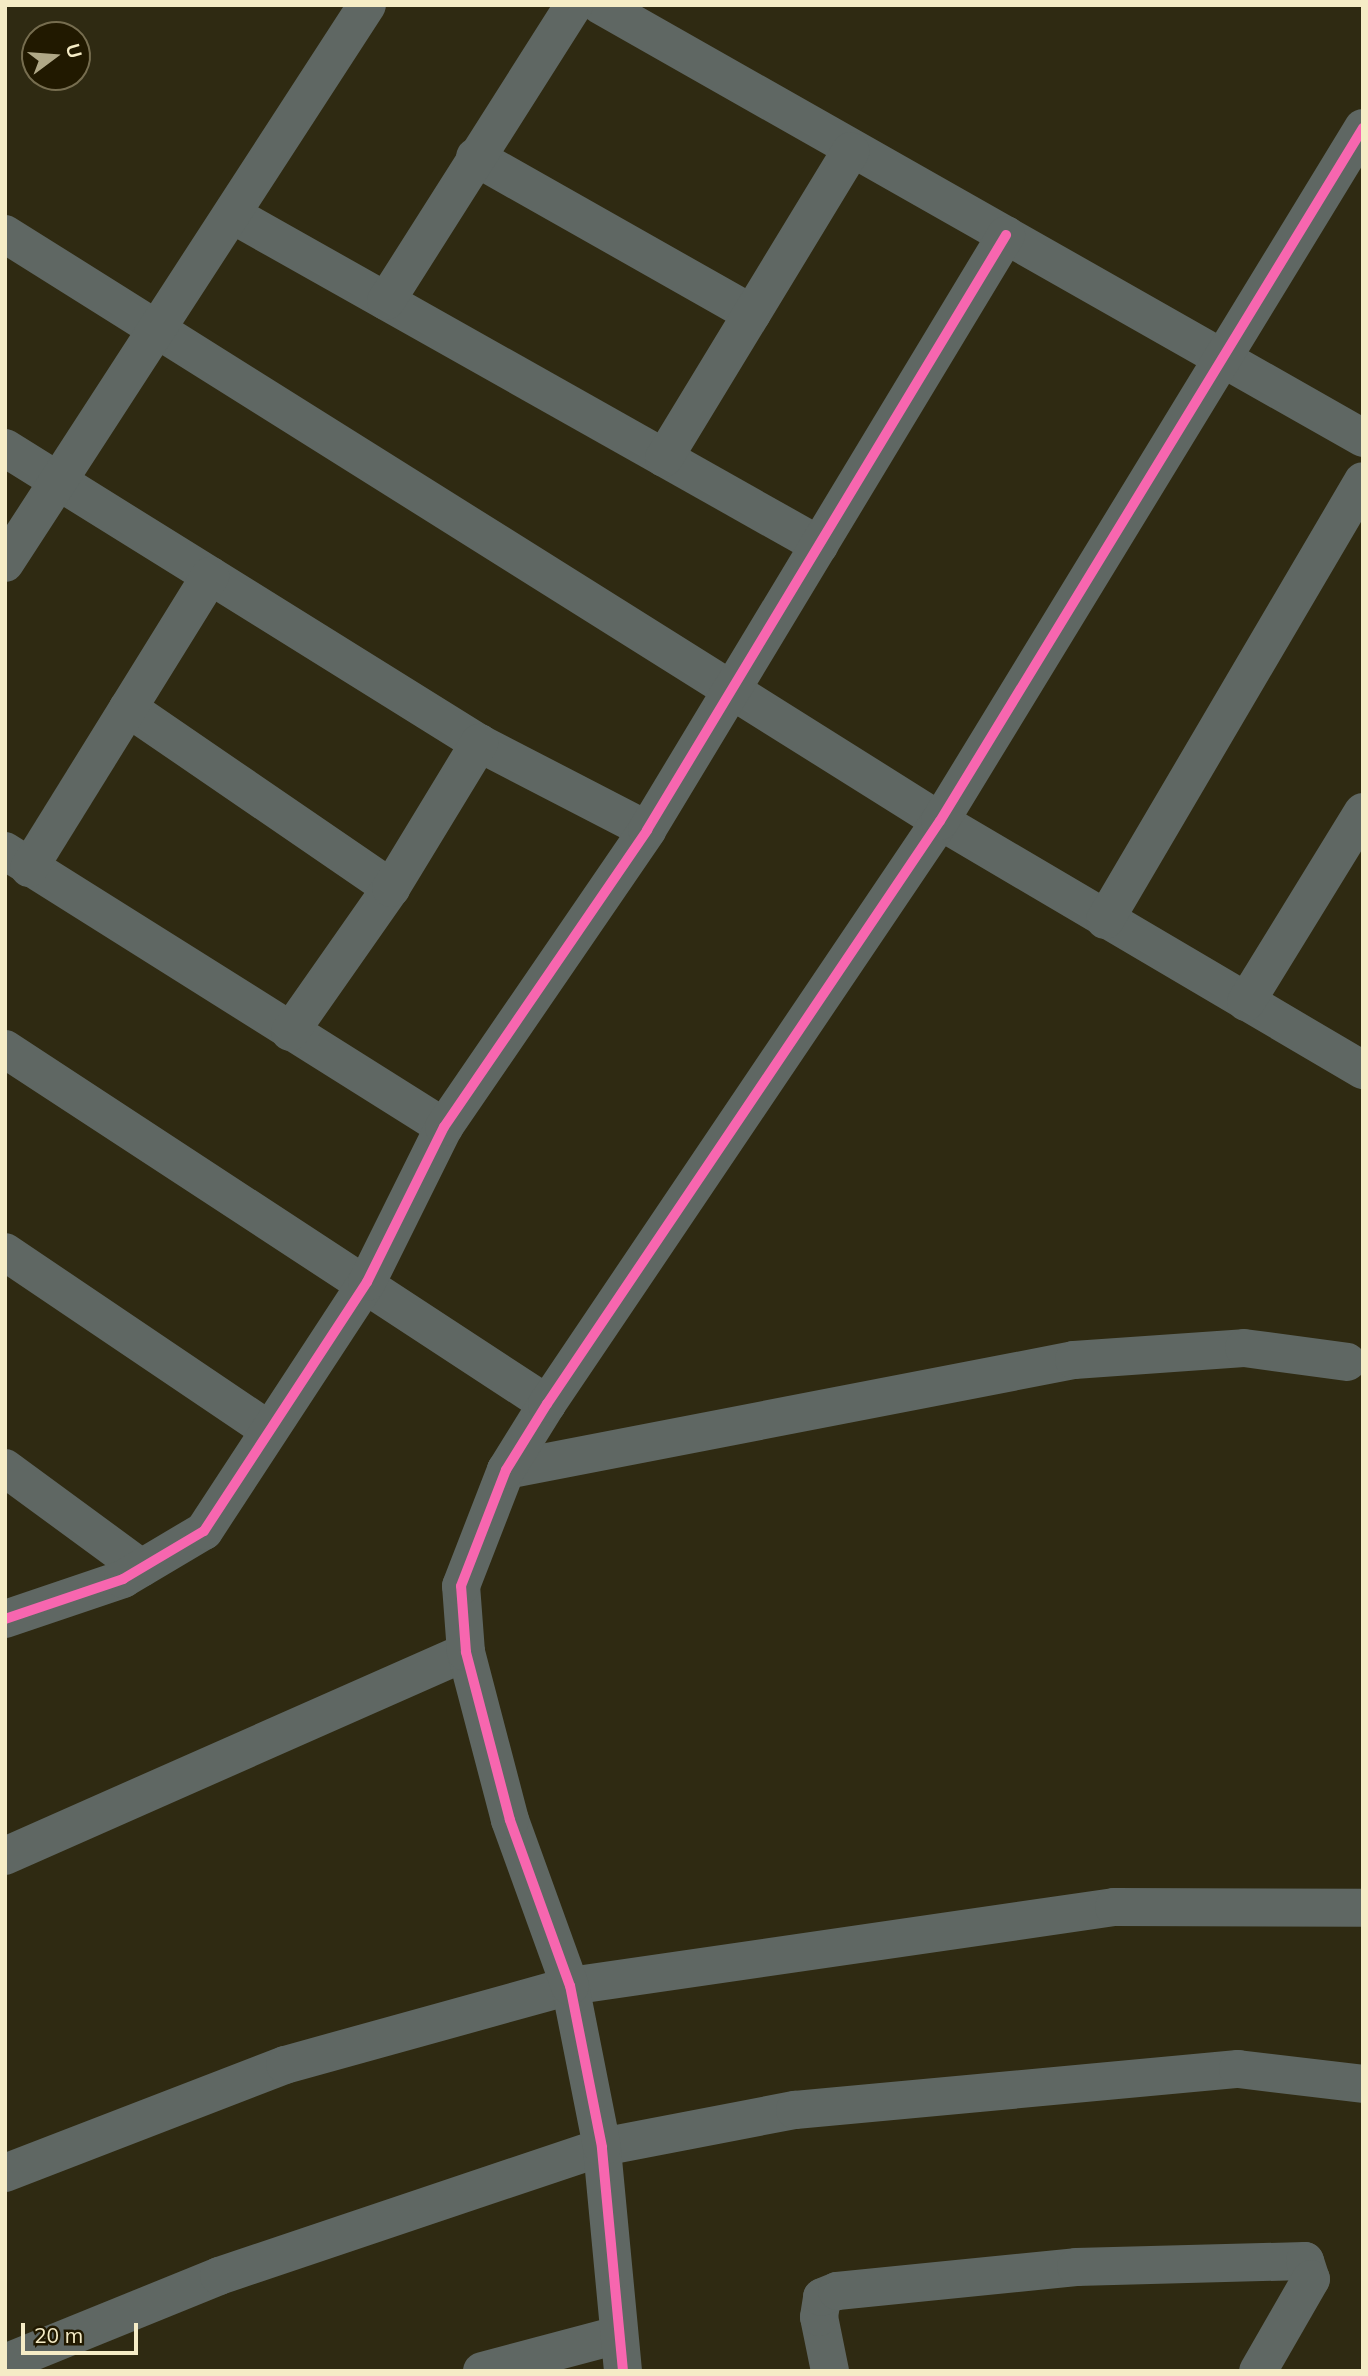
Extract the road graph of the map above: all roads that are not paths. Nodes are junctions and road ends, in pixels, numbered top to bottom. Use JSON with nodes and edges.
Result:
{"nodes":[{"id":1,"x":367,"y":5,"type":"edge"},
{"id":2,"x":573,"y":5,"type":"edge"},
{"id":3,"x":600,"y":5,"type":"edge"},
{"id":4,"x":1363,"y":128,"type":"edge"},
{"id":5,"x":851,"y":151,"type":"junction"},
{"id":6,"x":475,"y":158,"type":"junction"},
{"id":7,"x":233,"y":215,"type":"junction"},
{"id":8,"x":5,"y":234,"type":"edge"},
{"id":9,"x":1006,"y":235,"type":"junction"},
{"id":10,"x":386,"y":302,"type":"junction"},
{"id":11,"x":752,"y":314,"type":"junction"},
{"id":12,"x":153,"y":328,"type":"junction"},
{"id":13,"x":1225,"y":359,"type":"junction"},
{"id":14,"x":1363,"y":438,"type":"edge"},
{"id":15,"x":5,"y":448,"type":"edge"},
{"id":16,"x":664,"y":458,"type":"junction"},
{"id":17,"x":1363,"y":481,"type":"edge"},
{"id":18,"x":61,"y":482,"type":"junction"},
{"id":19,"x":820,"y":545,"type":"junction"},
{"id":20,"x":5,"y":563,"type":"edge"},
{"id":21,"x":210,"y":576,"type":"junction"},
{"id":22,"x":728,"y":688,"type":"junction"},
{"id":23,"x":128,"y":708,"type":"junction"},
{"id":24,"x":479,"y":743,"type":"junction"},
{"id":25,"x":940,"y":821,"type":"junction"},
{"id":26,"x":647,"y":830,"type":"junction"},
{"id":27,"x":1357,"y":834,"type":"edge"},
{"id":28,"x":17,"y":859,"type":"edge"},
{"id":29,"x":391,"y":888,"type":"junction"},
{"id":30,"x":1105,"y":919,"type":"junction"},
{"id":31,"x":1246,"y":1002,"type":"junction"},
{"id":32,"x":290,"y":1032,"type":"junction"},
{"id":33,"x":5,"y":1049,"type":"edge"},
{"id":34,"x":1363,"y":1070,"type":"edge"},
{"id":35,"x":444,"y":1127,"type":"junction"},
{"id":36,"x":5,"y":1252,"type":"edge"},
{"id":37,"x":367,"y":1282,"type":"junction"},
{"id":38,"x":1347,"y":1362,"type":"dead end"},
{"id":39,"x":547,"y":1404,"type":"junction"},
{"id":40,"x":265,"y":1429,"type":"junction"},
{"id":41,"x":5,"y":1468,"type":"edge"},
{"id":42,"x":506,"y":1470,"type":"junction"},
{"id":43,"x":141,"y":1568,"type":"junction"},
{"id":44,"x":5,"y":1619,"type":"edge"},
{"id":45,"x":466,"y":1652,"type":"junction"},
{"id":46,"x":5,"y":1856,"type":"edge"},
{"id":47,"x":1363,"y":1908,"type":"edge"},
{"id":48,"x":570,"y":1986,"type":"junction"},
{"id":49,"x":1363,"y":2084,"type":"edge"},
{"id":50,"x":602,"y":2147,"type":"junction"},
{"id":51,"x":5,"y":2173,"type":"edge"},
{"id":52,"x":621,"y":2353,"type":"edge"},
{"id":53,"x":5,"y":2363,"type":"edge"},
{"id":54,"x":482,"y":2371,"type":"edge"},
{"id":55,"x":830,"y":2371,"type":"edge"},
{"id":56,"x":1258,"y":2371,"type":"edge"}],
"edges":[{"from":1,"to":7,"type":"street"},
{"from":2,"to":6,"type":"street"},
{"from":3,"to":5,"type":"street"},
{"from":4,"to":13,"type":"street"},
{"from":5,"to":9,"type":"street"},
{"from":5,"to":11,"type":"street"},
{"from":6,"to":10,"type":"street"},
{"from":6,"to":11,"type":"street"},
{"from":7,"to":10,"type":"street"},
{"from":7,"to":12,"type":"street"},
{"from":8,"to":12,"type":"street"},
{"from":9,"to":13,"type":"street"},
{"from":9,"to":19,"type":"street"},
{"from":10,"to":16,"type":"street"},
{"from":11,"to":16,"type":"street"},
{"from":12,"to":18,"type":"street"},
{"from":12,"to":22,"type":"street"},
{"from":13,"to":14,"type":"street"},
{"from":13,"to":25,"type":"street"},
{"from":15,"to":18,"type":"street"},
{"from":16,"to":19,"type":"street"},
{"from":17,"to":30,"type":"street"},
{"from":18,"to":20,"type":"street"},
{"from":18,"to":21,"type":"street"},
{"from":19,"to":22,"type":"street"},
{"from":21,"to":23,"type":"street"},
{"from":21,"to":24,"type":"street"},
{"from":22,"to":25,"type":"street"},
{"from":22,"to":26,"type":"street"},
{"from":23,"to":28,"type":"street"},
{"from":23,"to":29,"type":"street"},
{"from":24,"to":26,"type":"street"},
{"from":24,"to":29,"type":"street"},
{"from":25,"to":30,"type":"street"},
{"from":25,"to":39,"type":"street"},
{"from":26,"to":35,"type":"street"},
{"from":27,"to":31,"type":"street"},
{"from":28,"to":32,"type":"street"},
{"from":29,"to":32,"type":"street"},
{"from":30,"to":31,"type":"street"},
{"from":31,"to":34,"type":"street"},
{"from":32,"to":35,"type":"street"},
{"from":33,"to":37,"type":"street"},
{"from":35,"to":37,"type":"street"},
{"from":36,"to":40,"type":"street"},
{"from":37,"to":39,"type":"street"},
{"from":37,"to":40,"type":"street"},
{"from":38,"to":42,"type":"street"},
{"from":39,"to":42,"type":"street"},
{"from":40,"to":43,"type":"street"},
{"from":41,"to":43,"type":"street"},
{"from":42,"to":45,"type":"street"},
{"from":43,"to":44,"type":"street"},
{"from":45,"to":46,"type":"street"},
{"from":45,"to":48,"type":"street"},
{"from":47,"to":48,"type":"street"},
{"from":48,"to":50,"type":"street"},
{"from":48,"to":51,"type":"street"},
{"from":49,"to":50,"type":"street"},
{"from":50,"to":52,"type":"street"},
{"from":50,"to":53,"type":"street"},
{"from":52,"to":54,"type":"street"},
{"from":55,"to":56,"type":"street"}]}
